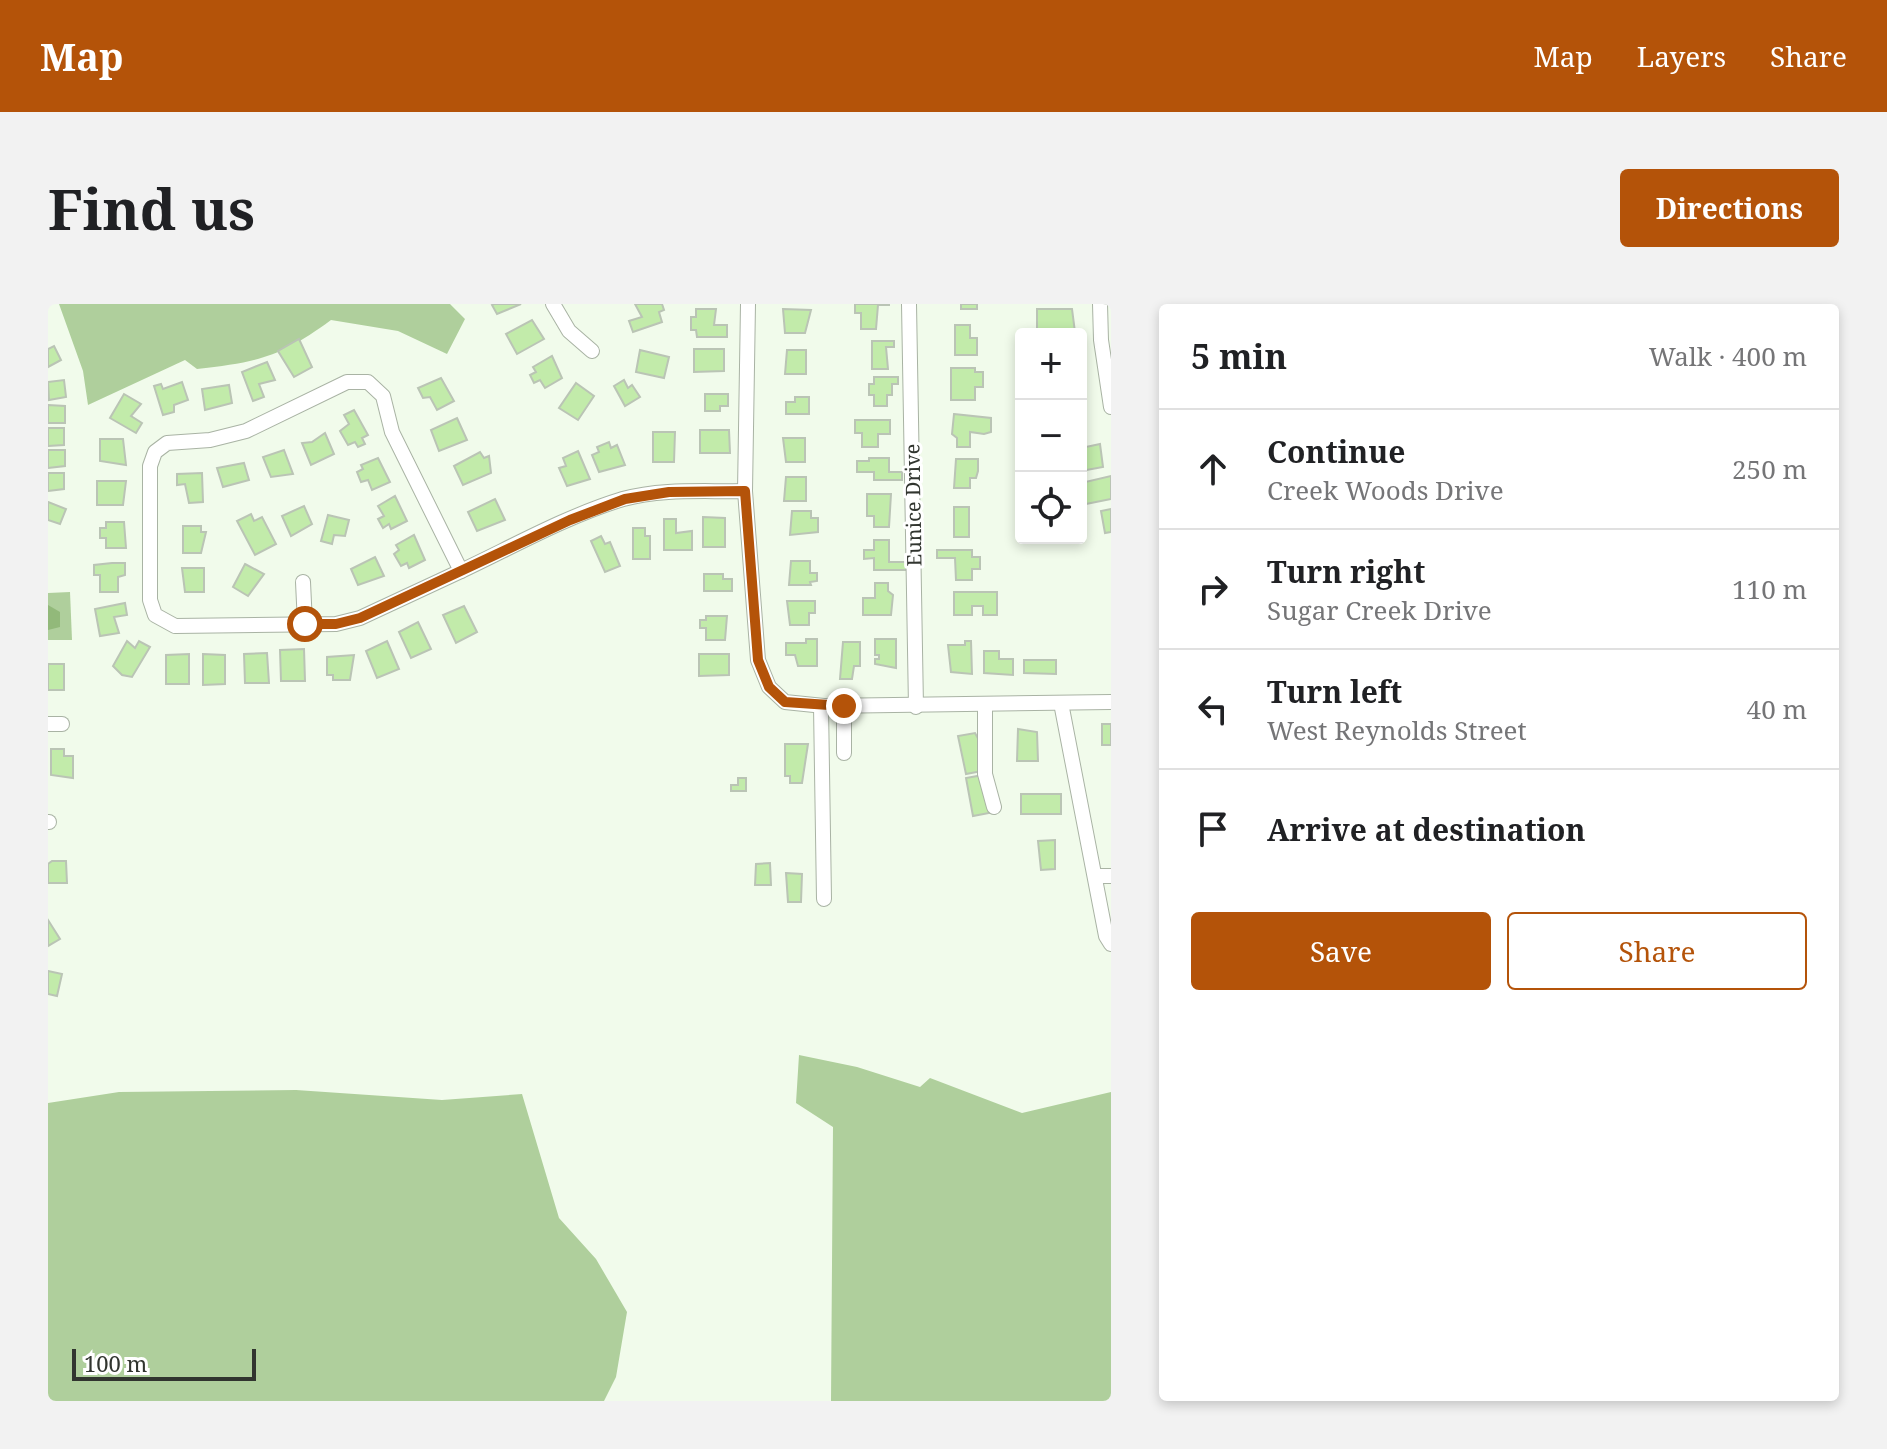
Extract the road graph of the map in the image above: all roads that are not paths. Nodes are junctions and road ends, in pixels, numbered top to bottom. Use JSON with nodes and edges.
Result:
{"nodes":[{"id":1,"x":553,"y":304,"type":"edge"},
{"id":2,"x":748,"y":304,"type":"edge"},
{"id":3,"x":909,"y":304,"type":"edge"},
{"id":4,"x":1100,"y":304,"type":"edge"},
{"id":5,"x":592,"y":351,"type":"dead end"},
{"id":6,"x":1111,"y":407,"type":"edge"},
{"id":7,"x":745,"y":491,"type":"junction"},
{"id":8,"x":461,"y":571,"type":"junction"},
{"id":9,"x":303,"y":582,"type":"dead end"},
{"id":10,"x":305,"y":624,"type":"junction"},
{"id":11,"x":1111,"y":702,"type":"edge"},
{"id":12,"x":1061,"y":703,"type":"junction"},
{"id":13,"x":985,"y":705,"type":"junction"},
{"id":14,"x":821,"y":706,"type":"junction"},
{"id":15,"x":844,"y":706,"type":"junction"},
{"id":16,"x":916,"y":707,"type":"junction"},
{"id":17,"x":844,"y":753,"type":"dead end"},
{"id":18,"x":994,"y":807,"type":"dead end"},
{"id":19,"x":1095,"y":876,"type":"junction"},
{"id":20,"x":1111,"y":876,"type":"edge"},
{"id":21,"x":824,"y":899,"type":"dead end"},
{"id":22,"x":1111,"y":944,"type":"edge"}],
"edges":[{"from":1,"to":5,"type":"street"},
{"from":2,"to":7,"type":"street"},
{"from":3,"to":16,"type":"street","name":"Eunice Drive"},
{"from":4,"to":6,"type":"street"},
{"from":7,"to":8,"type":"street"},
{"from":7,"to":14,"type":"street"},
{"from":8,"to":10,"type":"street"},
{"from":8,"to":10,"type":"street"},
{"from":9,"to":10,"type":"street"},
{"from":11,"to":12,"type":"street"},
{"from":12,"to":13,"type":"street"},
{"from":12,"to":19,"type":"street"},
{"from":13,"to":16,"type":"street"},
{"from":13,"to":18,"type":"street"},
{"from":14,"to":15,"type":"street"},
{"from":14,"to":21,"type":"street"},
{"from":15,"to":16,"type":"street"},
{"from":15,"to":17,"type":"street"},
{"from":19,"to":20,"type":"street"},
{"from":19,"to":22,"type":"street"}]}
